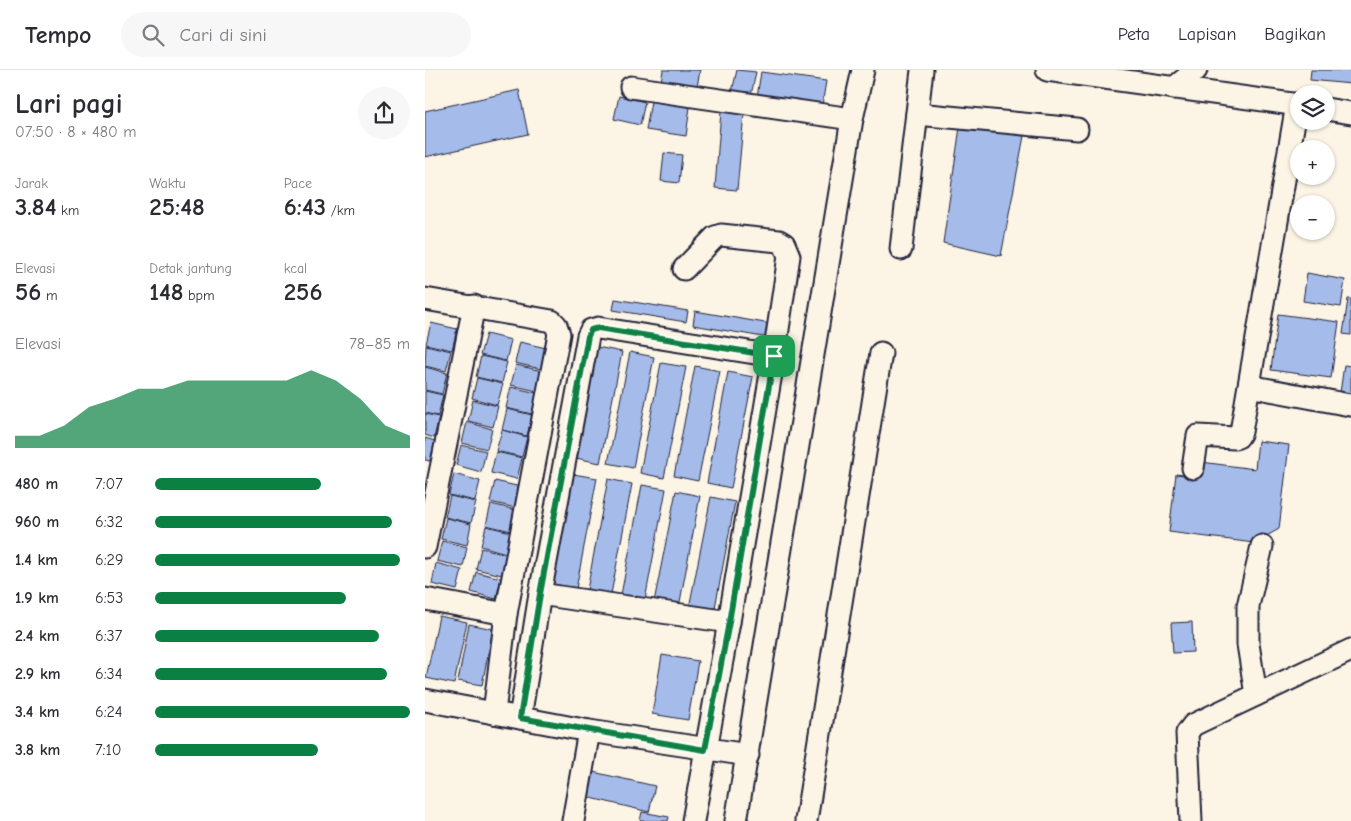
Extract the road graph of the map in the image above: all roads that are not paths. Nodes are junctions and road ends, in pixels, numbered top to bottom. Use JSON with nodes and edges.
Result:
{"nodes":[{"id":1,"x":863,"y":70,"type":"edge"},
{"id":2,"x":922,"y":70,"type":"edge"},
{"id":3,"x":1047,"y":70,"type":"edge"},
{"id":4,"x":1196,"y":70,"type":"edge"},
{"id":5,"x":631,"y":88,"type":"dead end"},
{"id":6,"x":1174,"y":88,"type":"junction"},
{"id":7,"x":1290,"y":103,"type":"edge"},
{"id":8,"x":1335,"y":110,"type":"edge"},
{"id":9,"x":1351,"y":113,"type":"edge"},
{"id":10,"x":917,"y":114,"type":"junction"},
{"id":11,"x":852,"y":119,"type":"junction"},
{"id":12,"x":1077,"y":129,"type":"dead end"},
{"id":13,"x":1293,"y":130,"type":"edge"},
{"id":14,"x":901,"y":249,"type":"dead end"},
{"id":15,"x":684,"y":269,"type":"dead end"},
{"id":16,"x":425,"y":299,"type":"edge"},
{"id":17,"x":474,"y":306,"type":"junction"},
{"id":18,"x":881,"y":353,"type":"dead end"},
{"id":19,"x":774,"y":356,"type":"junction"},
{"id":20,"x":1249,"y":386,"type":"junction"},
{"id":21,"x":1350,"y":405,"type":"dead end"},
{"id":22,"x":1193,"y":468,"type":"dead end"},
{"id":23,"x":1262,"y":546,"type":"dead end"},
{"id":24,"x":425,"y":547,"type":"edge"},
{"id":25,"x":540,"y":594,"type":"junction"},
{"id":26,"x":425,"y":599,"type":"edge"},
{"id":27,"x":506,"y":614,"type":"junction"},
{"id":28,"x":729,"y":622,"type":"junction"},
{"id":29,"x":1351,"y":650,"type":"edge"},
{"id":30,"x":1256,"y":695,"type":"junction"},
{"id":31,"x":425,"y":700,"type":"edge"},
{"id":32,"x":494,"y":713,"type":"junction"},
{"id":33,"x":520,"y":718,"type":"junction"},
{"id":34,"x":589,"y":731,"type":"junction"},
{"id":35,"x":705,"y":750,"type":"junction"},
{"id":36,"x":748,"y":755,"type":"junction"},
{"id":37,"x":573,"y":821,"type":"edge"},
{"id":38,"x":693,"y":821,"type":"edge"},
{"id":39,"x":736,"y":821,"type":"edge"},
{"id":40,"x":807,"y":821,"type":"edge"},
{"id":41,"x":1191,"y":821,"type":"edge"}],
"edges":[{"from":1,"to":11,"type":"street"},
{"from":2,"to":10,"type":"street"},
{"from":3,"to":6,"type":"street"},
{"from":4,"to":6,"type":"street"},
{"from":5,"to":11,"type":"street"},
{"from":6,"to":7,"type":"street"},
{"from":8,"to":9,"type":"street"},
{"from":10,"to":12,"type":"street"},
{"from":10,"to":14,"type":"street"},
{"from":11,"to":36,"type":"street"},
{"from":13,"to":20,"type":"street"},
{"from":15,"to":19,"type":"street"},
{"from":16,"to":17,"type":"street"},
{"from":17,"to":24,"type":"street"},
{"from":17,"to":27,"type":"street"},
{"from":18,"to":40,"type":"street"},
{"from":19,"to":25,"type":"street"},
{"from":19,"to":28,"type":"street"},
{"from":20,"to":21,"type":"street"},
{"from":20,"to":22,"type":"street"},
{"from":23,"to":30,"type":"street"},
{"from":25,"to":28,"type":"street"},
{"from":25,"to":33,"type":"street"},
{"from":26,"to":27,"type":"street"},
{"from":27,"to":32,"type":"street"},
{"from":28,"to":35,"type":"street"},
{"from":29,"to":30,"type":"street"},
{"from":30,"to":41,"type":"street"},
{"from":31,"to":32,"type":"street"},
{"from":32,"to":33,"type":"street"},
{"from":33,"to":34,"type":"street"},
{"from":34,"to":35,"type":"street"},
{"from":34,"to":37,"type":"street"},
{"from":35,"to":36,"type":"street"},
{"from":35,"to":38,"type":"street"},
{"from":36,"to":39,"type":"street"}]}
